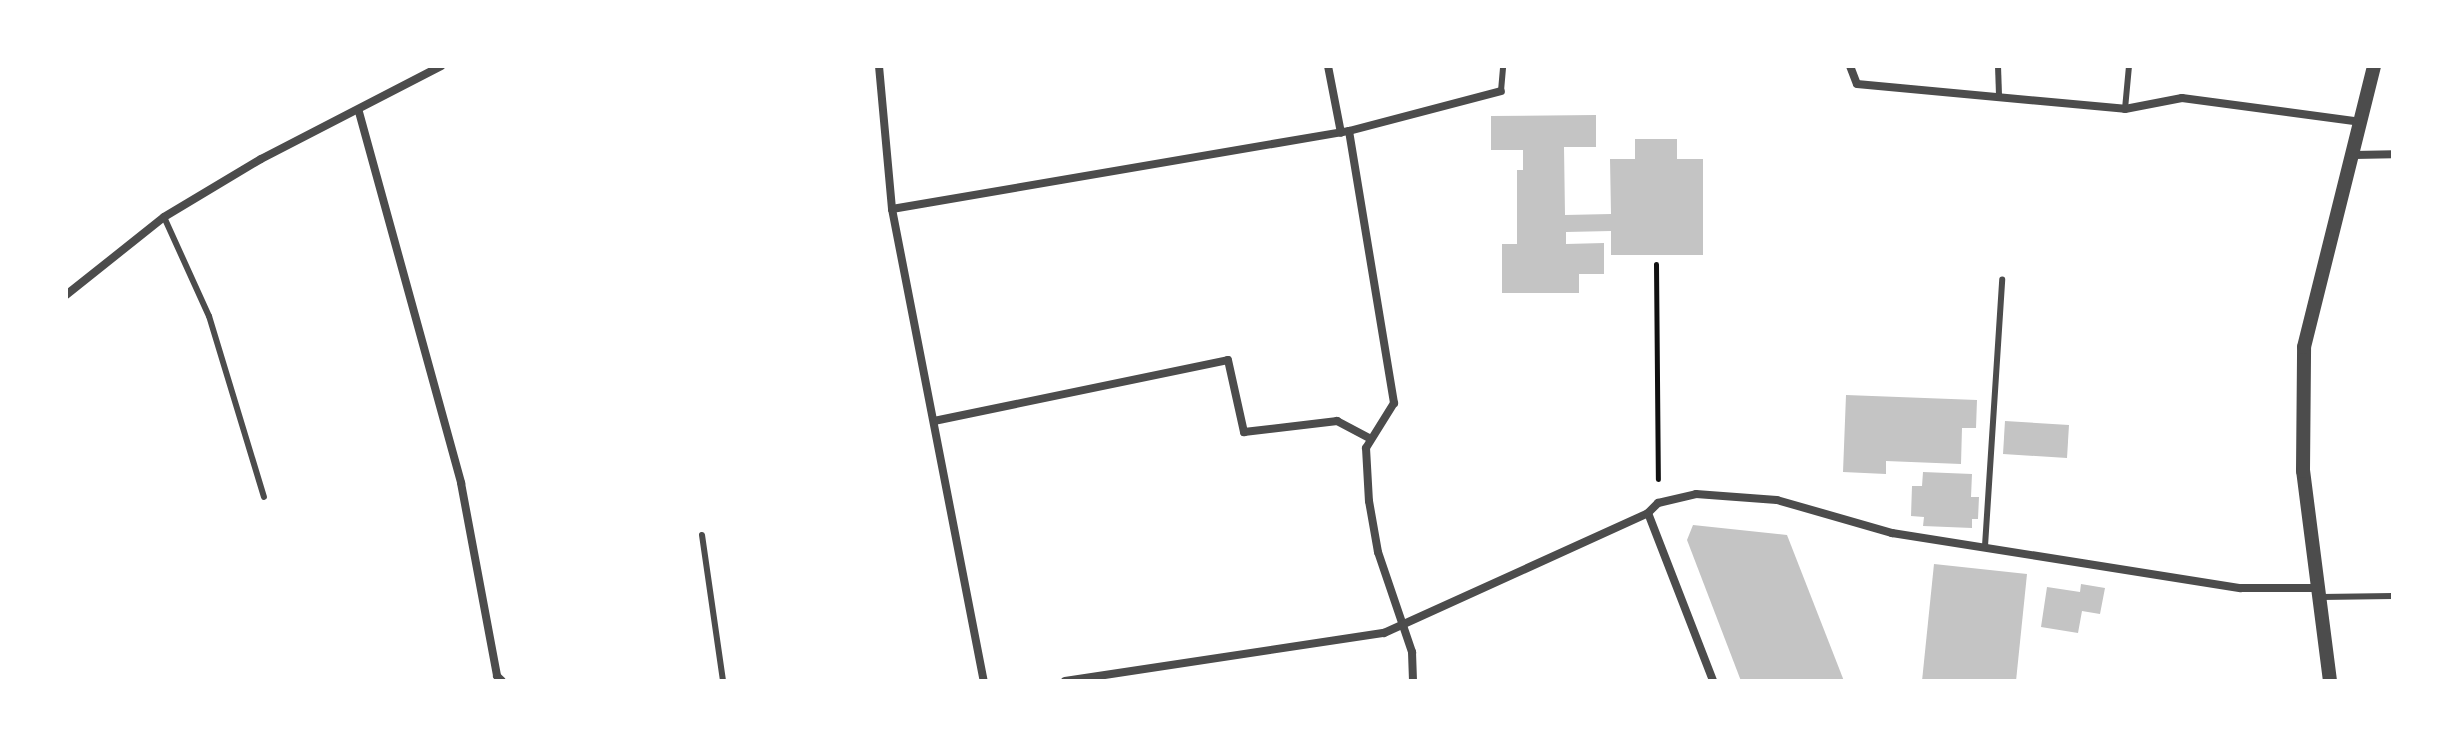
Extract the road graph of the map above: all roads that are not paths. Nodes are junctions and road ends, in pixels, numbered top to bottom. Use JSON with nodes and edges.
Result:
{"nodes":[{"id":1,"x":439,"y":66,"type":"edge"},
{"id":2,"x":879,"y":66,"type":"edge"},
{"id":3,"x":1328,"y":66,"type":"edge"},
{"id":4,"x":1503,"y":66,"type":"edge"},
{"id":5,"x":1850,"y":66,"type":"edge"},
{"id":6,"x":1998,"y":66,"type":"edge"},
{"id":7,"x":2129,"y":66,"type":"edge"},
{"id":8,"x":2374,"y":66,"type":"edge"},
{"id":9,"x":1501,"y":91,"type":"joint"},
{"id":10,"x":1999,"y":97,"type":"junction"},
{"id":11,"x":2125,"y":109,"type":"junction"},
{"id":12,"x":359,"y":112,"type":"junction"},
{"id":13,"x":2361,"y":122,"type":"junction"},
{"id":14,"x":1345,"y":132,"type":"junction"},
{"id":15,"x":2393,"y":154,"type":"edge"},
{"id":16,"x":2354,"y":155,"type":"junction"},
{"id":17,"x":892,"y":209,"type":"junction"},
{"id":18,"x":164,"y":217,"type":"junction"},
{"id":19,"x":2002,"y":280,"type":"dead end"},
{"id":20,"x":66,"y":295,"type":"edge"},
{"id":21,"x":934,"y":421,"type":"junction"},
{"id":22,"x":1371,"y":439,"type":"junction"},
{"id":23,"x":264,"y":497,"type":"dead end"},
{"id":24,"x":1648,"y":513,"type":"junction"},
{"id":25,"x":702,"y":535,"type":"dead end"},
{"id":26,"x":1985,"y":546,"type":"junction"},
{"id":27,"x":2320,"y":592,"type":"junction"},
{"id":28,"x":2393,"y":596,"type":"edge"},
{"id":29,"x":1401,"y":626,"type":"junction"},
{"id":30,"x":502,"y":681,"type":"edge"},
{"id":31,"x":723,"y":681,"type":"edge"},
{"id":32,"x":984,"y":681,"type":"edge"},
{"id":33,"x":1065,"y":681,"type":"edge"},
{"id":34,"x":1413,"y":681,"type":"edge"},
{"id":35,"x":1713,"y":681,"type":"edge"},
{"id":36,"x":2330,"y":681,"type":"edge"}],
"edges":[{"from":1,"to":12,"type":"street"},
{"from":2,"to":17,"type":"street"},
{"from":3,"to":14,"type":"street"},
{"from":4,"to":9,"type":"lane"},
{"from":5,"to":10,"type":"street"},
{"from":6,"to":10,"type":"lane"},
{"from":7,"to":11,"type":"lane"},
{"from":8,"to":13,"type":"street"},
{"from":9,"to":14,"type":"street"},
{"from":10,"to":11,"type":"street"},
{"from":11,"to":13,"type":"street"},
{"from":12,"to":18,"type":"street"},
{"from":12,"to":30,"type":"street"},
{"from":13,"to":16,"type":"street"},
{"from":14,"to":17,"type":"street"},
{"from":14,"to":22,"type":"street"},
{"from":15,"to":16,"type":"street"},
{"from":16,"to":27,"type":"street"},
{"from":17,"to":21,"type":"street"},
{"from":18,"to":20,"type":"street"},
{"from":18,"to":23,"type":"lane"},
{"from":19,"to":26,"type":"lane"},
{"from":21,"to":22,"type":"street"},
{"from":21,"to":32,"type":"street"},
{"from":22,"to":29,"type":"street"},
{"from":24,"to":26,"type":"street"},
{"from":24,"to":29,"type":"street"},
{"from":24,"to":35,"type":"street"},
{"from":25,"to":31,"type":"lane"},
{"from":26,"to":27,"type":"street"},
{"from":27,"to":28,"type":"lane"},
{"from":27,"to":36,"type":"street"},
{"from":29,"to":33,"type":"street"},
{"from":29,"to":34,"type":"street"}]}
